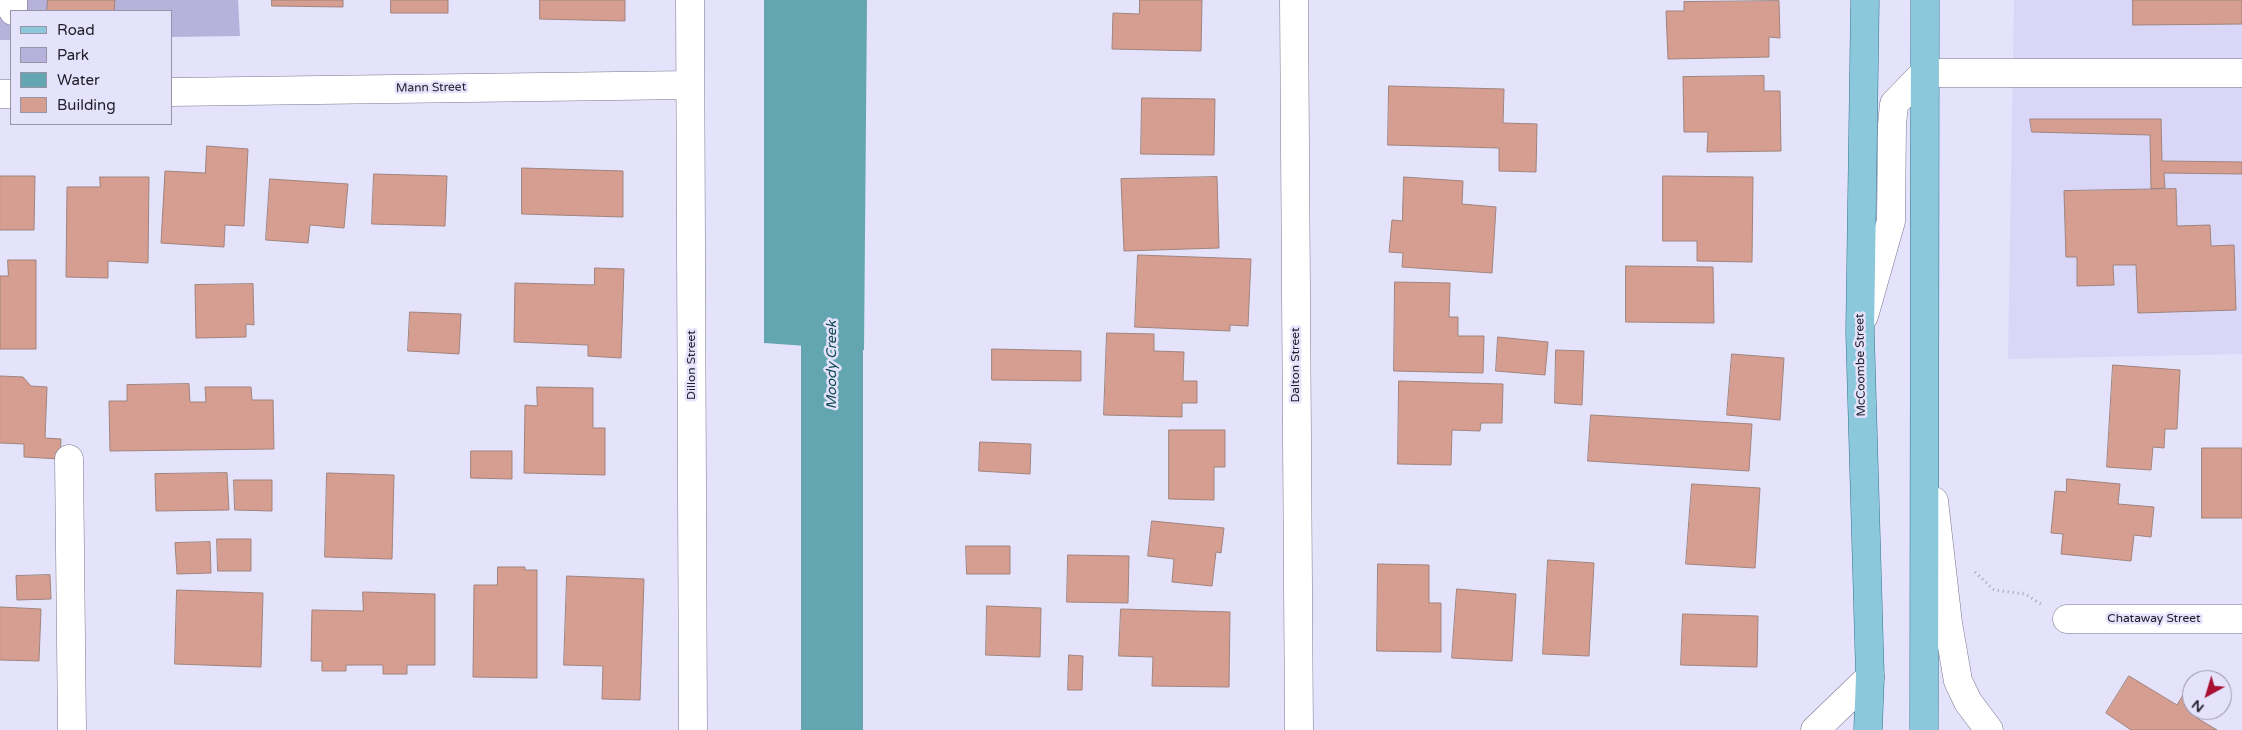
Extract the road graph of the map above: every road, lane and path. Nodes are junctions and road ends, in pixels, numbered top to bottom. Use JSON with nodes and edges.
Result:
{"nodes":[{"id":1,"x":690,"y":0,"type":"edge"},
{"id":2,"x":1294,"y":0,"type":"edge"},
{"id":3,"x":1866,"y":0,"type":"edge"},
{"id":4,"x":1925,"y":0,"type":"edge"},
{"id":5,"x":1924,"y":73,"type":"junction"},
{"id":6,"x":2242,"y":73,"type":"edge"},
{"id":7,"x":690,"y":85,"type":"junction"},
{"id":8,"x":172,"y":92,"type":"edge"},
{"id":9,"x":1860,"y":332,"type":"junction"},
{"id":10,"x":1923,"y":395,"type":"junction"},
{"id":11,"x":69,"y":459,"type":"dead end"},
{"id":12,"x":1973,"y":570,"type":"dead end"},
{"id":13,"x":2242,"y":619,"type":"edge"},
{"id":14,"x":2066,"y":620,"type":"joint"},
{"id":15,"x":1870,"y":677,"type":"junction"},
{"id":16,"x":72,"y":730,"type":"edge"},
{"id":17,"x":693,"y":730,"type":"edge"},
{"id":18,"x":1299,"y":730,"type":"edge"},
{"id":19,"x":1815,"y":730,"type":"edge"},
{"id":20,"x":1868,"y":730,"type":"edge"},
{"id":21,"x":1924,"y":730,"type":"edge"},
{"id":22,"x":1989,"y":730,"type":"edge"}],
"edges":[{"from":1,"to":7,"type":"street","name":"Dillon Street"},
{"from":2,"to":18,"type":"street","name":"Dalton Street"},
{"from":3,"to":9,"type":"main road","name":"McCoombe Street"},
{"from":4,"to":5,"type":"main road"},
{"from":5,"to":6,"type":"street"},
{"from":5,"to":9,"type":"street"},
{"from":5,"to":10,"type":"main road"},
{"from":7,"to":8,"type":"street","name":"Mann Street"},
{"from":7,"to":17,"type":"street","name":"Dillon Street"},
{"from":9,"to":15,"type":"main road","name":"McCoombe Street"},
{"from":10,"to":21,"type":"main road"},
{"from":10,"to":22,"type":"street"},
{"from":11,"to":16,"type":"street"},
{"from":12,"to":14,"type":"path"},
{"from":13,"to":14,"type":"street","name":"Chataway Street"},
{"from":15,"to":19,"type":"street"},
{"from":15,"to":20,"type":"main road","name":"McCoombe Street"}]}
